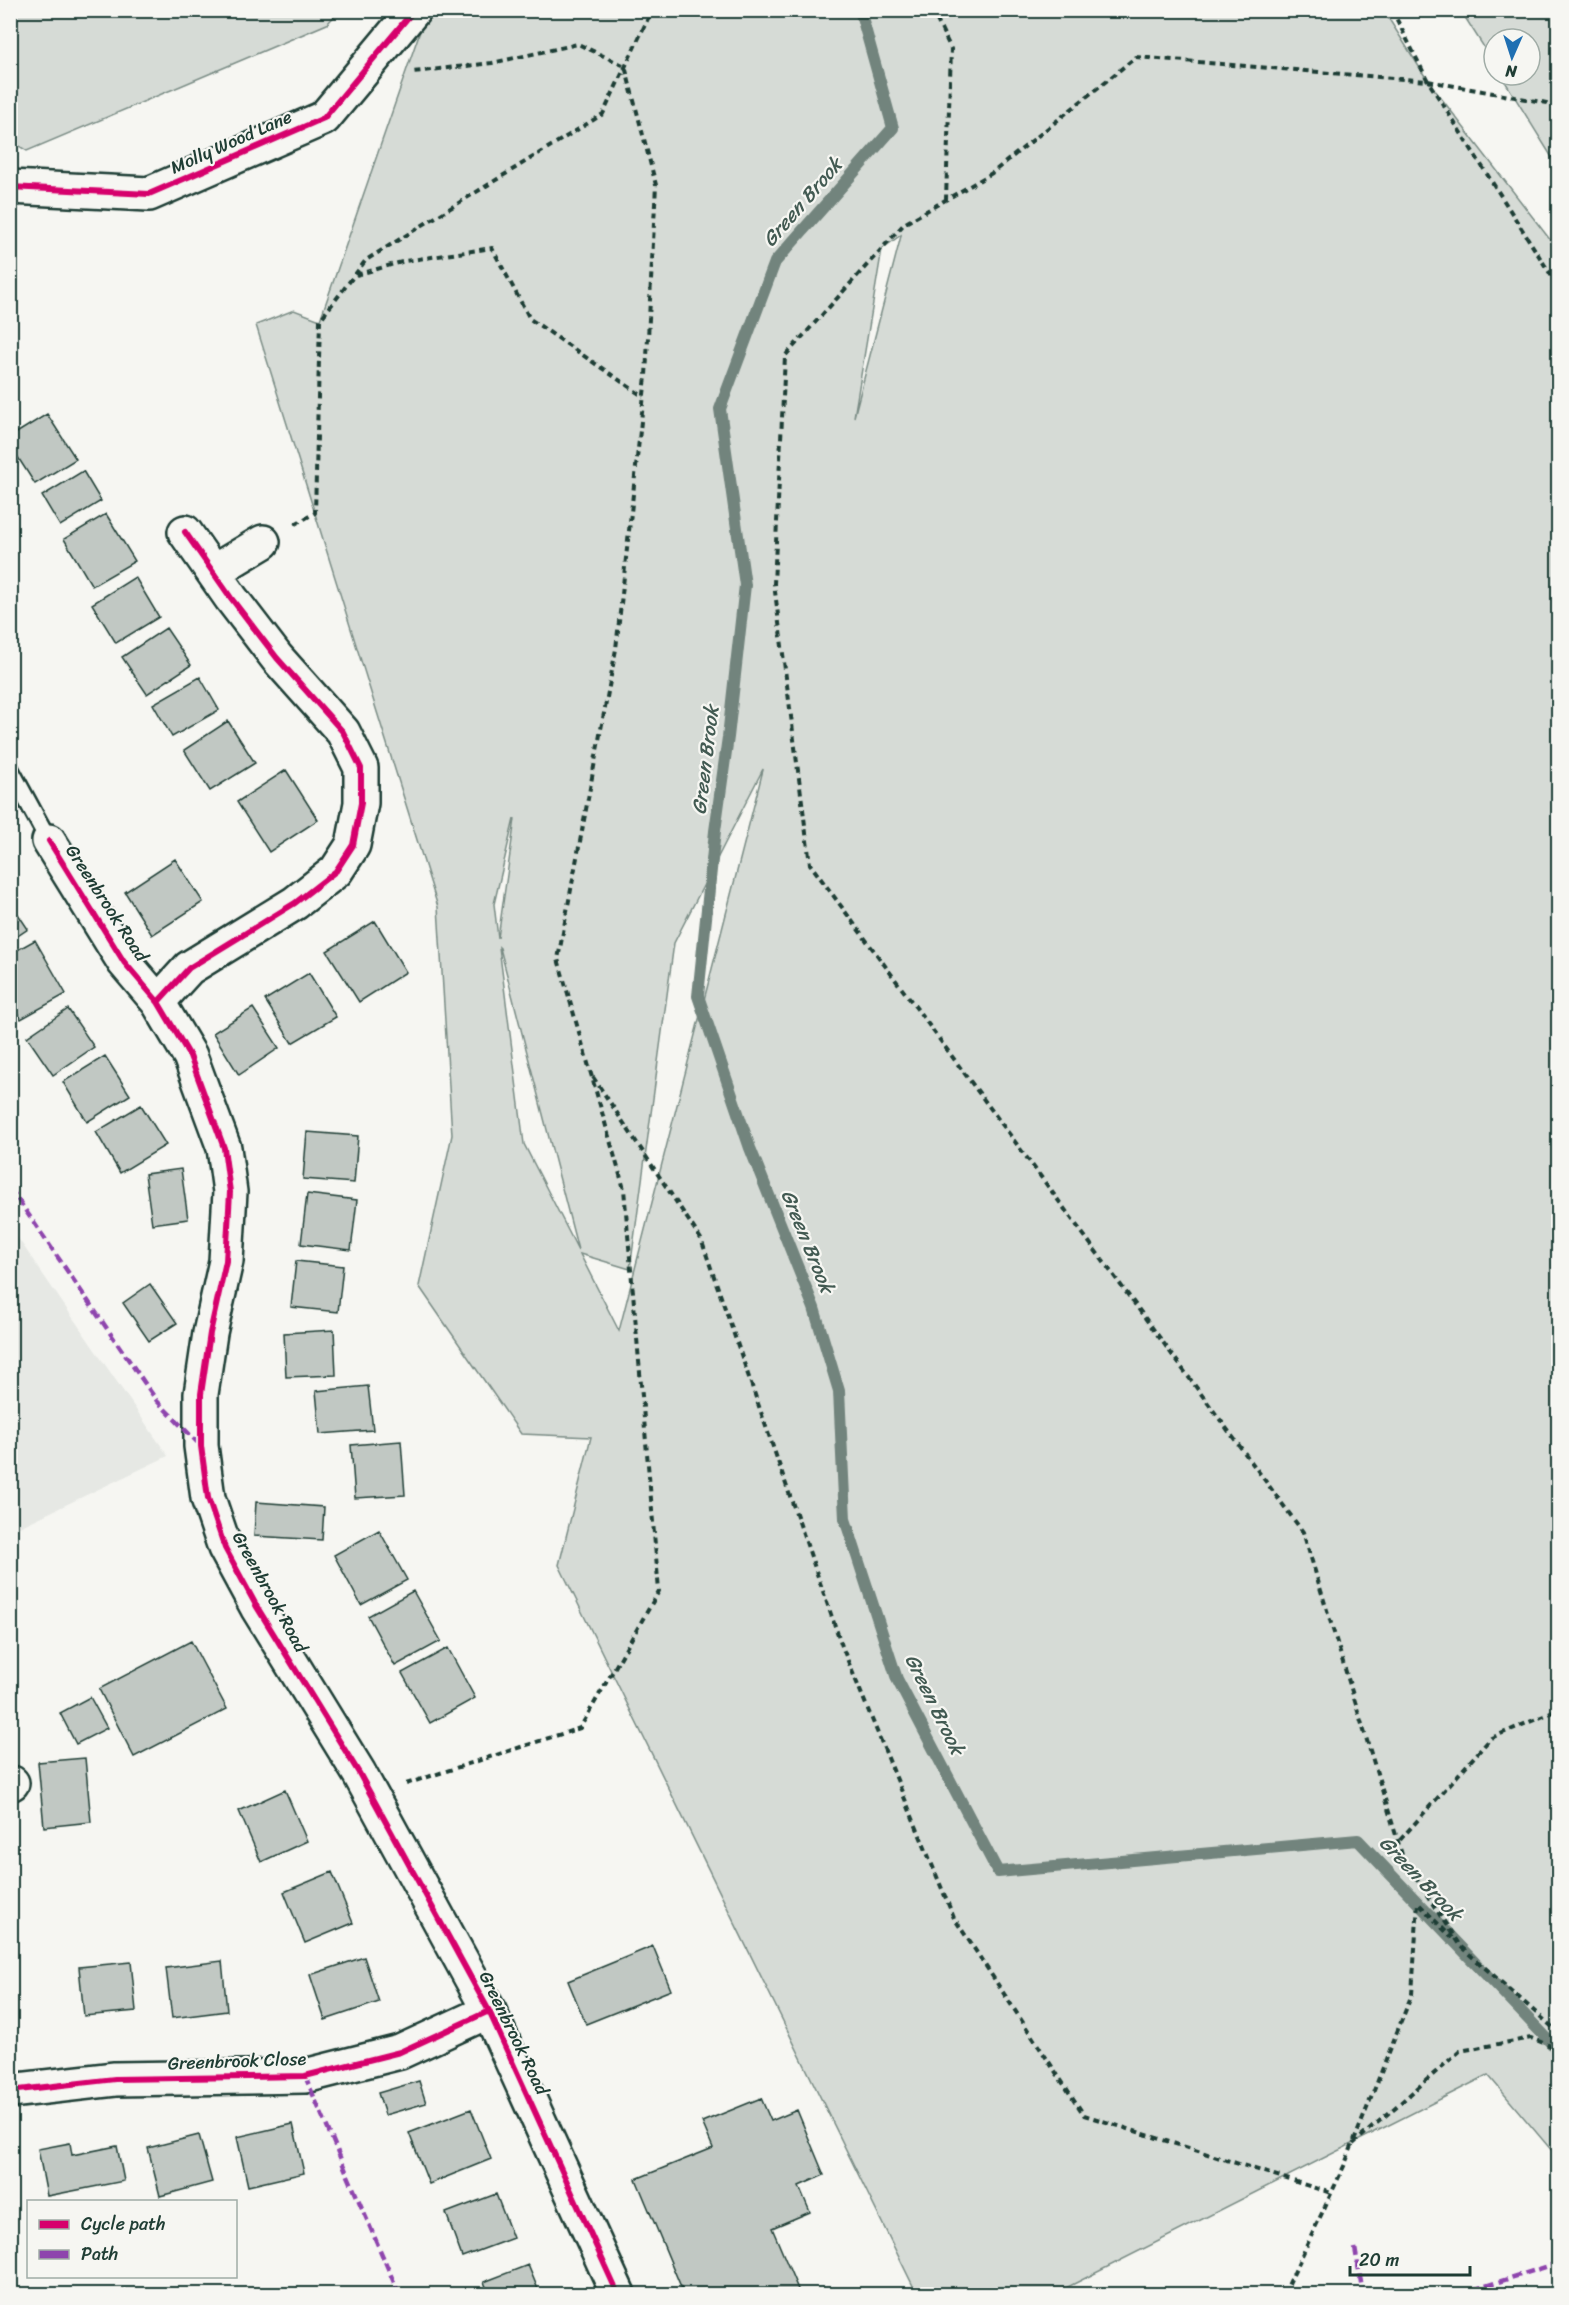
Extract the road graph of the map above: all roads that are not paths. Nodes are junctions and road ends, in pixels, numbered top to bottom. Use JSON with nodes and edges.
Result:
{"nodes":[{"id":1,"x":414,"y":10,"type":"edge"},
{"id":2,"x":10,"y":187,"type":"edge"},
{"id":3,"x":185,"y":532,"type":"dead end"},
{"id":4,"x":262,"y":542,"type":"road end"},
{"id":5,"x":213,"y":572,"type":"junction"},
{"id":6,"x":10,"y":769,"type":"edge"},
{"id":7,"x":49,"y":841,"type":"joint"},
{"id":8,"x":158,"y":1002,"type":"junction"},
{"id":9,"x":489,"y":2011,"type":"junction"},
{"id":10,"x":10,"y":2091,"type":"edge"},
{"id":11,"x":618,"y":2295,"type":"edge"}],
"edges":[{"from":1,"to":2,"type":"street","name":"Molly Wood Lane"},
{"from":3,"to":5,"type":"street"},
{"from":4,"to":5,"type":"street"},
{"from":5,"to":8,"type":"street"},
{"from":6,"to":7,"type":"lane"},
{"from":7,"to":8,"type":"street","name":"Greenbrook Road"},
{"from":8,"to":9,"type":"street","name":"Greenbrook Road"},
{"from":9,"to":10,"type":"street","name":"Greenbrook Close"},
{"from":9,"to":11,"type":"street","name":"Greenbrook Road"}]}
